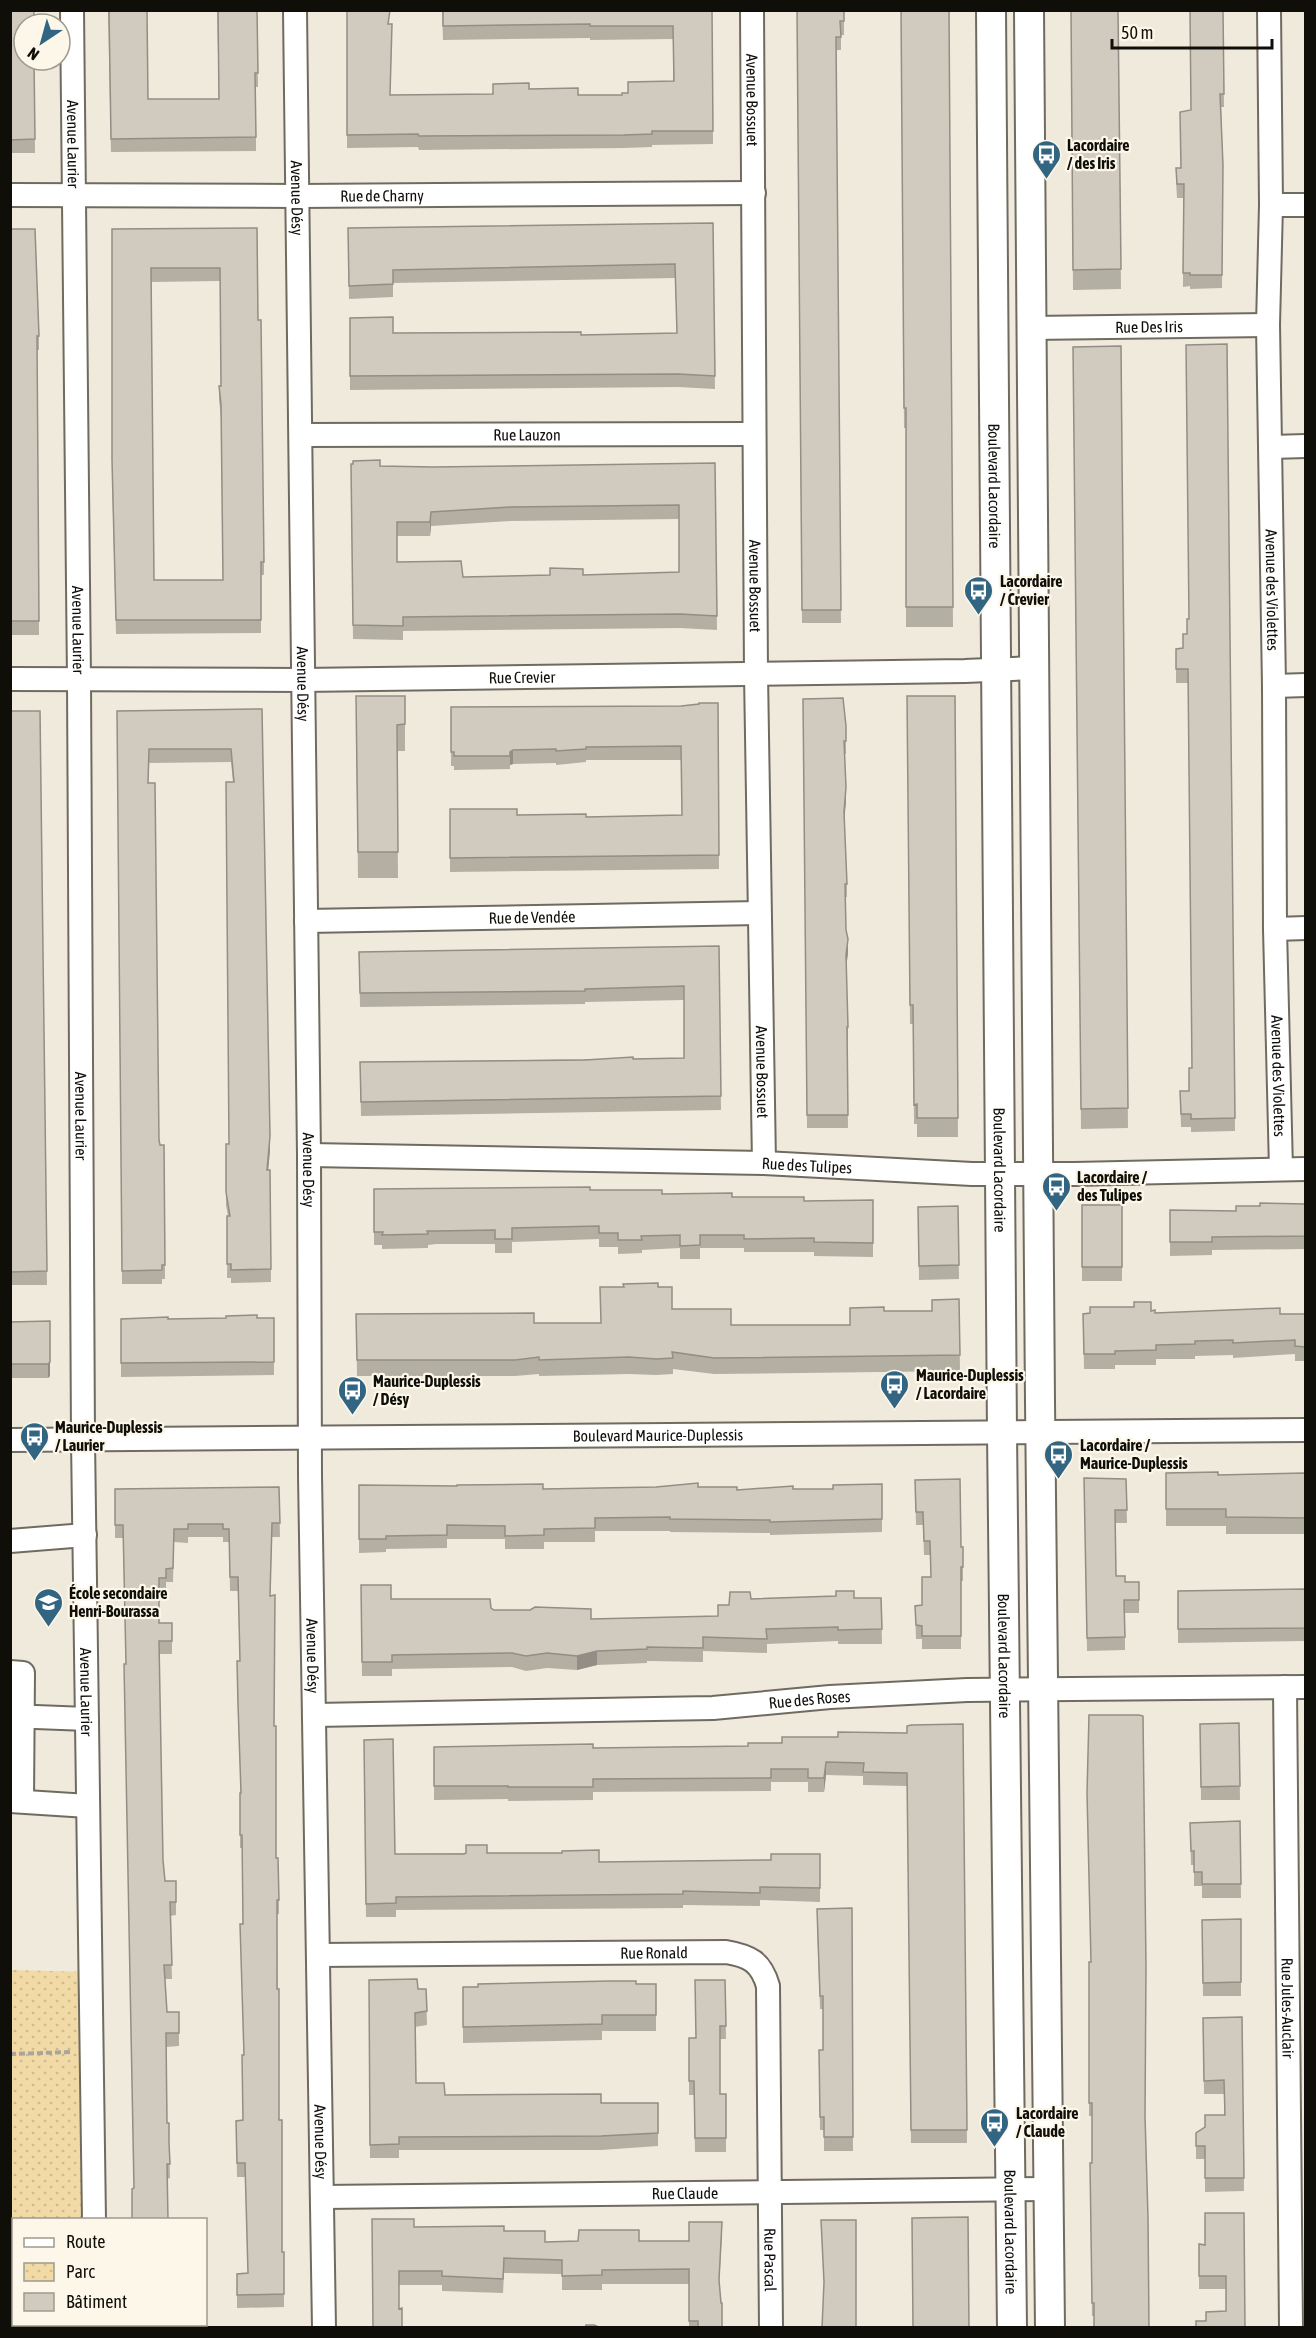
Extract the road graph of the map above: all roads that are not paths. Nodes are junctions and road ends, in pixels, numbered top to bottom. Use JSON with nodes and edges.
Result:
{"nodes":[{"id":1,"x":72,"y":10,"type":"edge"},
{"id":2,"x":295,"y":10,"type":"edge"},
{"id":3,"x":752,"y":10,"type":"edge"},
{"id":4,"x":991,"y":10,"type":"edge"},
{"id":5,"x":1029,"y":10,"type":"edge"},
{"id":6,"x":1269,"y":10,"type":"edge"},
{"id":7,"x":754,"y":193,"type":"junction"},
{"id":8,"x":73,"y":194,"type":"junction"},
{"id":9,"x":10,"y":195,"type":"edge"},
{"id":10,"x":298,"y":196,"type":"junction"},
{"id":11,"x":1305,"y":205,"type":"edge"},
{"id":12,"x":1271,"y":206,"type":"junction"},
{"id":13,"x":1268,"y":325,"type":"junction"},
{"id":14,"x":1031,"y":328,"type":"junction"},
{"id":15,"x":754,"y":434,"type":"junction"},
{"id":16,"x":301,"y":435,"type":"junction"},
{"id":17,"x":1305,"y":446,"type":"edge"},
{"id":18,"x":1271,"y":447,"type":"junction"},
{"id":19,"x":1033,"y":668,"type":"junction"},
{"id":20,"x":995,"y":669,"type":"junction"},
{"id":21,"x":756,"y":674,"type":"junction"},
{"id":22,"x":10,"y":679,"type":"edge"},
{"id":23,"x":79,"y":679,"type":"junction"},
{"id":24,"x":302,"y":680,"type":"junction"},
{"id":25,"x":1274,"y":686,"type":"junction"},
{"id":26,"x":1305,"y":686,"type":"edge"},
{"id":27,"x":759,"y":913,"type":"junction"},
{"id":28,"x":306,"y":921,"type":"junction"},
{"id":29,"x":1305,"y":928,"type":"edge"},
{"id":30,"x":1275,"y":929,"type":"junction"},
{"id":31,"x":309,"y":1155,"type":"junction"},
{"id":32,"x":764,"y":1163,"type":"junction"},
{"id":33,"x":1281,"y":1169,"type":"junction"},
{"id":34,"x":1305,"y":1169,"type":"edge"},
{"id":35,"x":999,"y":1173,"type":"junction"},
{"id":36,"x":1039,"y":1174,"type":"junction"},
{"id":37,"x":1305,"y":1430,"type":"edge"},
{"id":38,"x":1002,"y":1432,"type":"junction"},
{"id":39,"x":1040,"y":1432,"type":"junction"},
{"id":40,"x":311,"y":1438,"type":"junction"},
{"id":41,"x":10,"y":1440,"type":"edge"},
{"id":42,"x":83,"y":1440,"type":"junction"},
{"id":43,"x":85,"y":1535,"type":"junction"},
{"id":44,"x":10,"y":1541,"type":"edge"},
{"id":45,"x":10,"y":1672,"type":"edge"},
{"id":46,"x":1295,"y":1687,"type":"edge"},
{"id":47,"x":1004,"y":1689,"type":"junction"},
{"id":48,"x":1044,"y":1690,"type":"junction"},
{"id":49,"x":315,"y":1715,"type":"junction"},
{"id":50,"x":17,"y":1716,"type":"edge"},
{"id":51,"x":87,"y":1719,"type":"junction"},
{"id":52,"x":16,"y":1801,"type":"edge"},
{"id":53,"x":88,"y":1806,"type":"junction"},
{"id":54,"x":1297,"y":1927,"type":"edge"},
{"id":55,"x":318,"y":1955,"type":"junction"},
{"id":56,"x":1297,"y":2168,"type":"edge"},
{"id":57,"x":1011,"y":2189,"type":"junction"},
{"id":58,"x":1049,"y":2189,"type":"junction"},
{"id":59,"x":771,"y":2192,"type":"junction"},
{"id":60,"x":322,"y":2197,"type":"junction"},
{"id":61,"x":94,"y":2218,"type":"edge"},
{"id":62,"x":324,"y":2328,"type":"edge"},
{"id":63,"x":771,"y":2328,"type":"edge"},
{"id":64,"x":1012,"y":2328,"type":"edge"},
{"id":65,"x":1050,"y":2328,"type":"edge"},
{"id":66,"x":1291,"y":2328,"type":"edge"}],
"edges":[{"from":1,"to":8,"type":"street","name":"Avenue Laurier"},
{"from":2,"to":10,"type":"street","name":"Avenue Désy"},
{"from":3,"to":7,"type":"street","name":"Avenue Bossuet"},
{"from":4,"to":20,"type":"main road","name":"Boulevard Lacordaire"},
{"from":5,"to":14,"type":"main road"},
{"from":6,"to":12,"type":"street","name":"Avenue des Violettes"},
{"from":7,"to":10,"type":"street","name":"Rue de Charny"},
{"from":7,"to":15,"type":"street","name":"Avenue Bossuet"},
{"from":8,"to":9,"type":"street","name":"Rue de Charny"},
{"from":8,"to":10,"type":"street","name":"Rue de Charny"},
{"from":8,"to":23,"type":"street","name":"Avenue Laurier"},
{"from":10,"to":16,"type":"street","name":"Avenue Désy"},
{"from":11,"to":12,"type":"street"},
{"from":12,"to":13,"type":"street","name":"Avenue des Violettes"},
{"from":13,"to":14,"type":"street","name":"Rue Des Iris"},
{"from":13,"to":18,"type":"street","name":"Avenue des Violettes"},
{"from":14,"to":19,"type":"main road"},
{"from":15,"to":16,"type":"street","name":"Rue Lauzon"},
{"from":15,"to":21,"type":"street","name":"Avenue Bossuet"},
{"from":16,"to":24,"type":"street","name":"Avenue Désy"},
{"from":17,"to":18,"type":"street"},
{"from":18,"to":25,"type":"street","name":"Avenue des Violettes"},
{"from":19,"to":20,"type":"street","name":"Rue Crevier"},
{"from":19,"to":36,"type":"main road"},
{"from":20,"to":21,"type":"street","name":"Rue Crevier"},
{"from":20,"to":35,"type":"main road","name":"Boulevard Lacordaire"},
{"from":21,"to":24,"type":"street","name":"Rue Crevier"},
{"from":21,"to":27,"type":"street","name":"Avenue Bossuet"},
{"from":22,"to":23,"type":"street","name":"Rue Crevier"},
{"from":23,"to":24,"type":"street","name":"Rue Crevier"},
{"from":23,"to":42,"type":"street","name":"Avenue Laurier"},
{"from":24,"to":28,"type":"street","name":"Avenue Désy"},
{"from":25,"to":26,"type":"street"},
{"from":25,"to":30,"type":"street","name":"Avenue des Violettes"},
{"from":27,"to":28,"type":"street","name":"Rue de Vendée"},
{"from":27,"to":32,"type":"street","name":"Avenue Bossuet"},
{"from":28,"to":31,"type":"street","name":"Avenue Désy"},
{"from":29,"to":30,"type":"street"},
{"from":30,"to":33,"type":"street","name":"Avenue des Violettes"},
{"from":31,"to":32,"type":"street","name":"Rue des Tulipes"},
{"from":31,"to":40,"type":"street","name":"Avenue Désy"},
{"from":32,"to":35,"type":"street","name":"Rue des Tulipes"},
{"from":33,"to":34,"type":"street","name":"Rue des Tulipes"},
{"from":33,"to":36,"type":"street","name":"Rue des Tulipes"},
{"from":35,"to":36,"type":"street","name":"Rue des Tulipes"},
{"from":35,"to":38,"type":"main road","name":"Boulevard Lacordaire"},
{"from":36,"to":39,"type":"main road"},
{"from":37,"to":39,"type":"street","name":"Boulevard Maurice-Duplessis"},
{"from":38,"to":39,"type":"street","name":"Boulevard Maurice-Duplessis"},
{"from":38,"to":40,"type":"street","name":"Boulevard Maurice-Duplessis"},
{"from":38,"to":47,"type":"main road","name":"Boulevard Lacordaire"},
{"from":39,"to":48,"type":"main road"},
{"from":40,"to":42,"type":"street","name":"Boulevard Maurice-Duplessis"},
{"from":40,"to":49,"type":"street","name":"Avenue Désy"},
{"from":41,"to":42,"type":"street","name":"Boulevard Maurice-Duplessis"},
{"from":42,"to":43,"type":"street","name":"Avenue Laurier"},
{"from":43,"to":44,"type":"street"},
{"from":43,"to":51,"type":"street","name":"Avenue Laurier"},
{"from":45,"to":50,"type":"street"},
{"from":46,"to":48,"type":"street","name":"Rue des Roses"},
{"from":46,"to":54,"type":"street","name":"Rue Jules-Auclair"},
{"from":47,"to":48,"type":"street","name":"Rue des Roses"},
{"from":47,"to":49,"type":"street","name":"Rue des Roses"},
{"from":47,"to":57,"type":"main road","name":"Boulevard Lacordaire"},
{"from":48,"to":58,"type":"main road"},
{"from":49,"to":55,"type":"street","name":"Avenue Désy"},
{"from":50,"to":51,"type":"street"},
{"from":50,"to":52,"type":"street"},
{"from":51,"to":53,"type":"street","name":"Avenue Laurier"},
{"from":52,"to":53,"type":"street"},
{"from":53,"to":61,"type":"street","name":"Avenue Laurier"},
{"from":54,"to":56,"type":"street","name":"Rue Jules-Auclair"},
{"from":55,"to":59,"type":"street","name":"Rue Ronald"},
{"from":55,"to":60,"type":"street","name":"Avenue Désy"},
{"from":56,"to":66,"type":"street","name":"Rue Jules-Auclair"},
{"from":57,"to":58,"type":"street","name":"Rue Claude"},
{"from":57,"to":59,"type":"street","name":"Rue Claude"},
{"from":57,"to":64,"type":"main road","name":"Boulevard Lacordaire"},
{"from":58,"to":65,"type":"main road"},
{"from":59,"to":60,"type":"street","name":"Rue Claude"},
{"from":59,"to":63,"type":"street","name":"Rue Pascal"},
{"from":60,"to":62,"type":"street","name":"Avenue Désy"}]}
